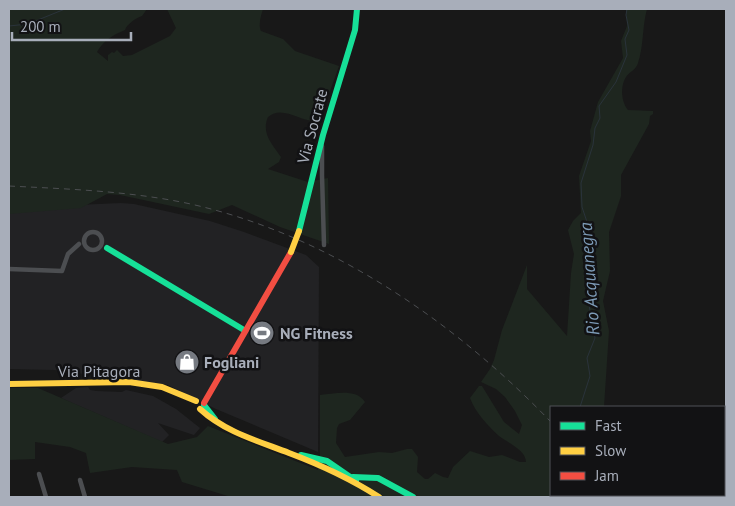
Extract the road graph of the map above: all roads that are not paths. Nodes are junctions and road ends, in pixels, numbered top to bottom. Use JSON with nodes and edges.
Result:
{"nodes":[{"id":1,"x":357,"y":9,"type":"edge"},
{"id":2,"x":323,"y":135,"type":"junction"},
{"id":3,"x":84,"y":238,"type":"junction"},
{"id":4,"x":102,"y":241,"type":"junction"},
{"id":5,"x":79,"y":244,"type":"junction"},
{"id":6,"x":324,"y":245,"type":"dead end"},
{"id":7,"x":87,"y":248,"type":"junction"},
{"id":8,"x":98,"y":248,"type":"junction"},
{"id":9,"x":107,"y":248,"type":"junction"},
{"id":10,"x":9,"y":270,"type":"edge"},
{"id":11,"x":244,"y":330,"type":"junction"},
{"id":12,"x":9,"y":384,"type":"edge"},
{"id":13,"x":199,"y":403,"type":"junction"},
{"id":14,"x":326,"y":465,"type":"junction"},
{"id":15,"x":39,"y":474,"type":"dead end"},
{"id":16,"x":353,"y":477,"type":"junction"},
{"id":17,"x":80,"y":480,"type":"dead end"},
{"id":18,"x":363,"y":487,"type":"junction"},
{"id":19,"x":46,"y":497,"type":"edge"},
{"id":20,"x":85,"y":497,"type":"edge"},
{"id":21,"x":380,"y":497,"type":"edge"},
{"id":22,"x":413,"y":497,"type":"edge"}],
"edges":[{"from":1,"to":2,"type":"street","name":"Via Socrate"},
{"from":2,"to":6,"type":"street"},
{"from":2,"to":11,"type":"street","name":"Via Socrate","bridge":true},
{"from":3,"to":4,"type":"street"},
{"from":3,"to":5,"type":"street"},
{"from":3,"to":7,"type":"street"},
{"from":4,"to":8,"type":"street"},
{"from":4,"to":9,"type":"street"},
{"from":5,"to":7,"type":"street"},
{"from":5,"to":10,"type":"street"},
{"from":7,"to":8,"type":"street"},
{"from":8,"to":9,"type":"street"},
{"from":9,"to":11,"type":"street"},
{"from":11,"to":13,"type":"street"},
{"from":12,"to":13,"type":"street","name":"Via Pitagora"},
{"from":13,"to":14,"type":"street","name":"Via Pitagora"},
{"from":14,"to":16,"type":"street","name":"Via Pitagora"},
{"from":14,"to":18,"type":"street","name":"Via Pitagora"},
{"from":15,"to":19,"type":"street"},
{"from":16,"to":18,"type":"street","name":"Via Pitagora"},
{"from":16,"to":22,"type":"street"},
{"from":17,"to":20,"type":"street"},
{"from":18,"to":21,"type":"street"}]}
